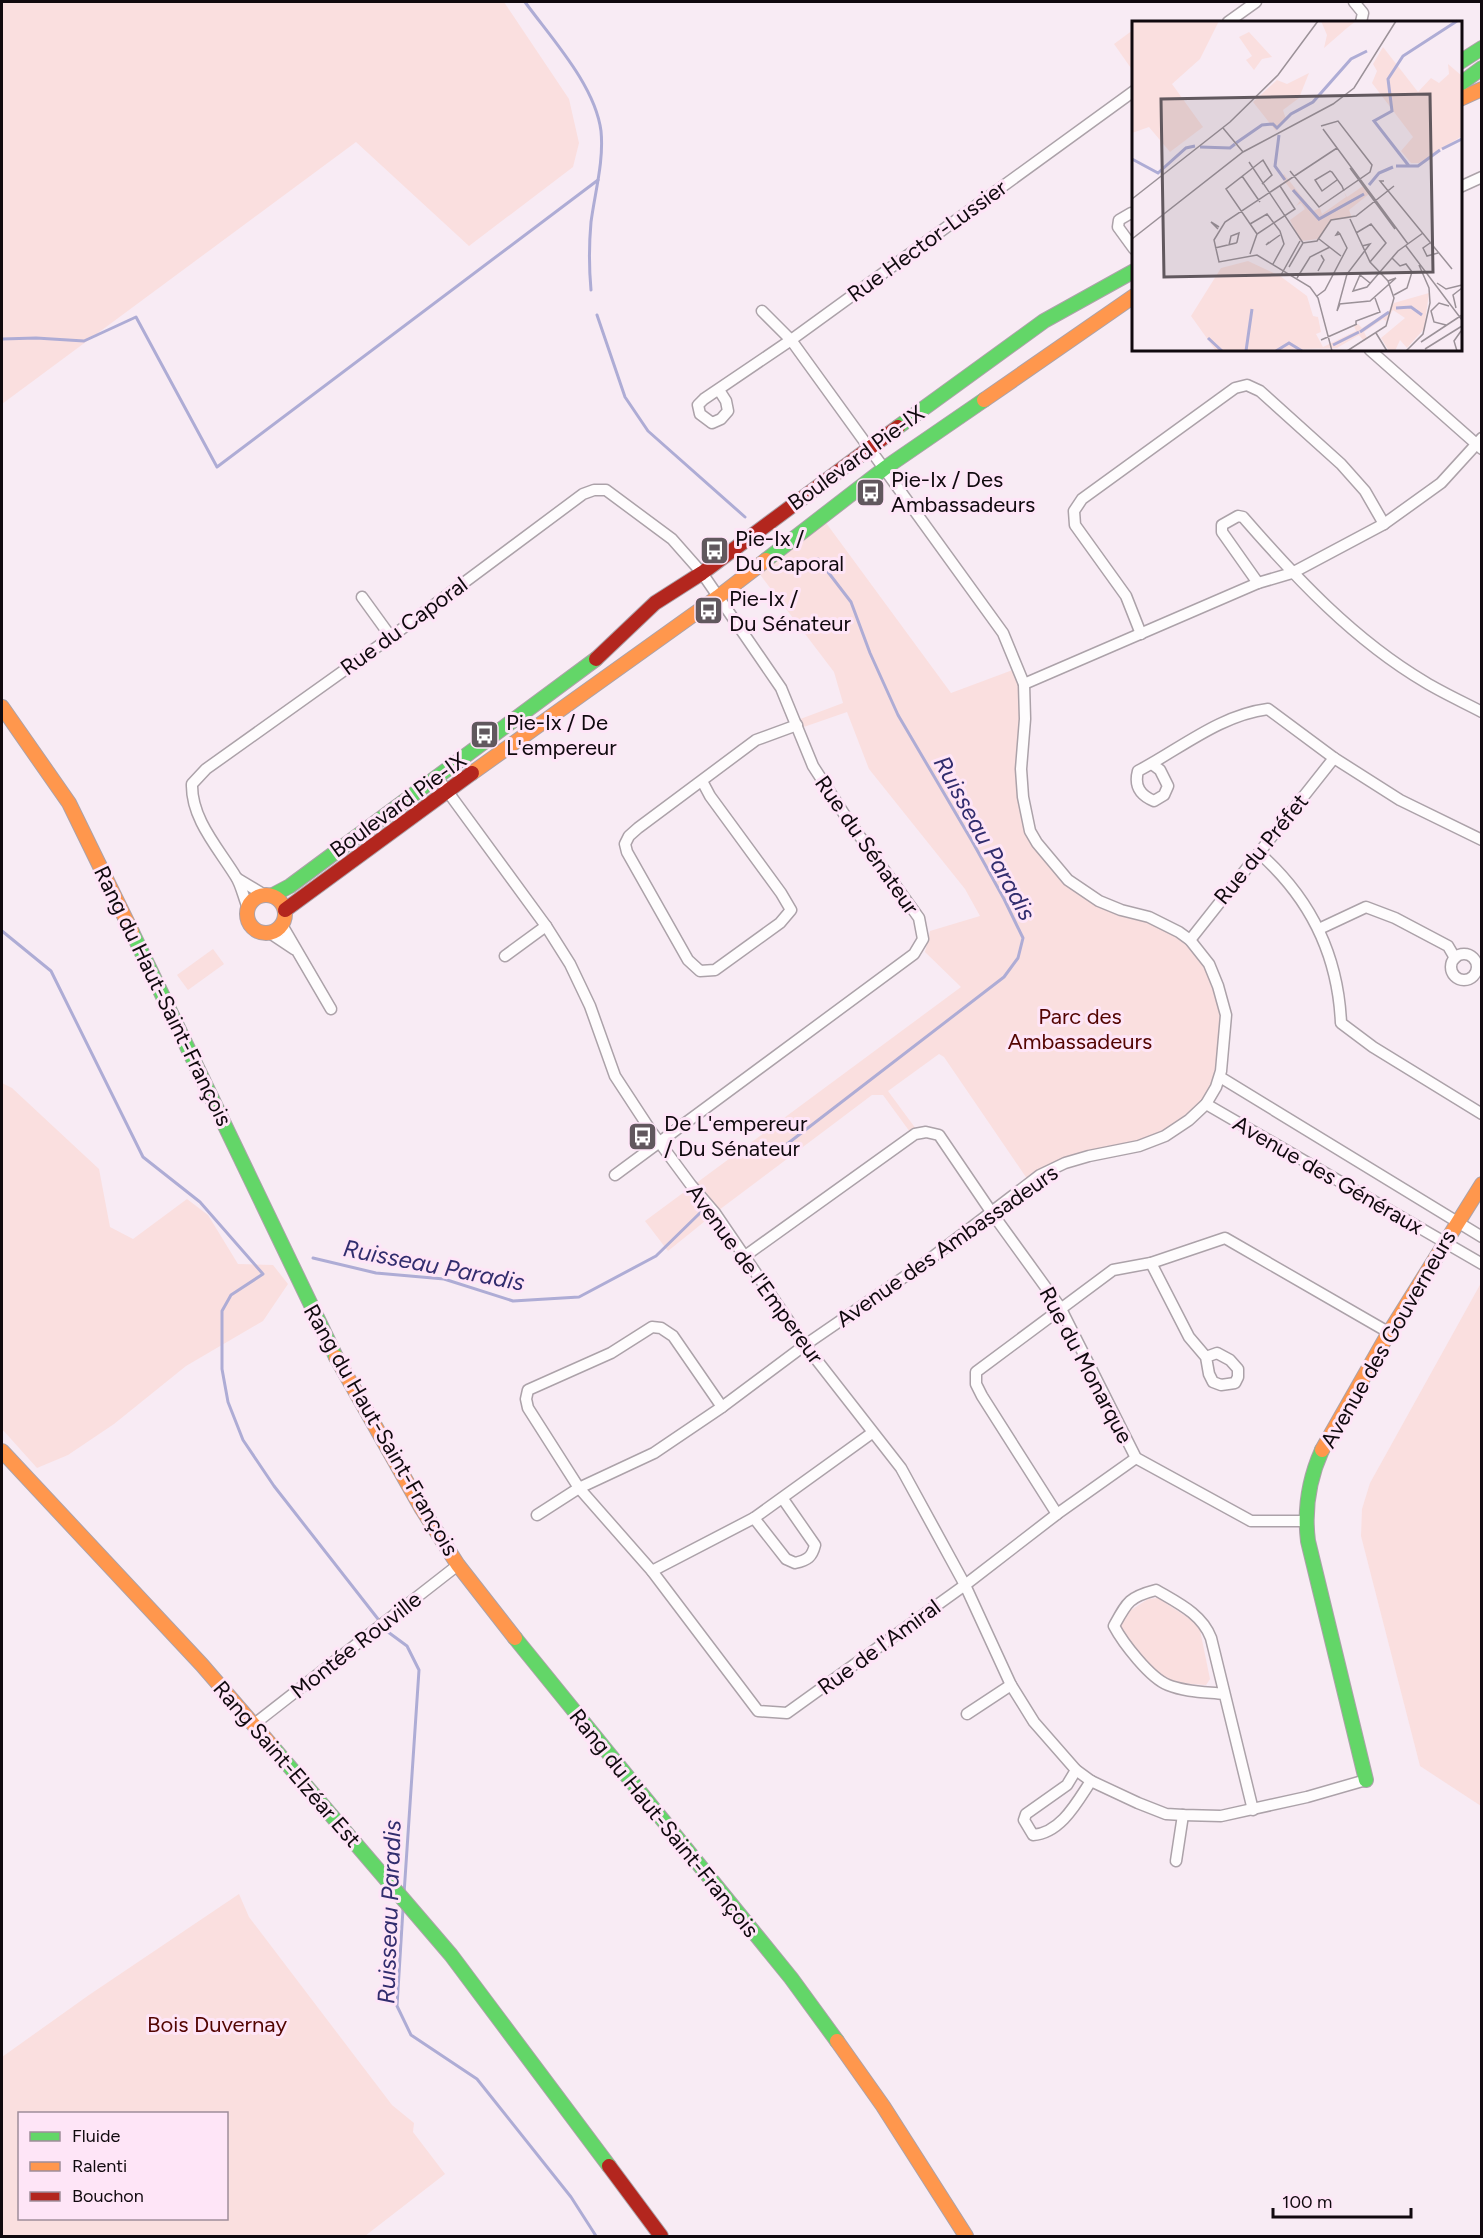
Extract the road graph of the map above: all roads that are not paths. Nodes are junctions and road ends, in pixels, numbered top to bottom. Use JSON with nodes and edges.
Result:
{"nodes":[{"id":1,"x":1256,"y":2,"type":"edge"},
{"id":2,"x":1354,"y":2,"type":"edge"},
{"id":3,"x":1235,"y":21,"type":"edge"},
{"id":4,"x":1361,"y":21,"type":"edge"},
{"id":5,"x":1482,"y":48,"type":"edge"},
{"id":6,"x":1462,"y":61,"type":"edge"},
{"id":7,"x":1482,"y":68,"type":"edge"},
{"id":8,"x":1462,"y":83,"type":"edge"},
{"id":9,"x":1482,"y":88,"type":"edge"},
{"id":10,"x":1132,"y":92,"type":"edge"},
{"id":11,"x":1462,"y":98,"type":"edge"},
{"id":12,"x":1482,"y":177,"type":"edge"},
{"id":13,"x":1462,"y":187,"type":"edge"},
{"id":14,"x":1132,"y":214,"type":"edge"},
{"id":15,"x":1132,"y":246,"type":"edge"},
{"id":16,"x":1132,"y":272,"type":"edge"},
{"id":17,"x":1132,"y":297,"type":"edge"},
{"id":18,"x":762,"y":311,"type":"dead end"},
{"id":19,"x":791,"y":340,"type":"junction"},
{"id":20,"x":1371,"y":351,"type":"edge"},
{"id":21,"x":719,"y":390,"type":"dead end"},
{"id":22,"x":1480,"y":444,"type":"edge"},
{"id":23,"x":869,"y":448,"type":"junction"},
{"id":24,"x":885,"y":468,"type":"junction"},
{"id":25,"x":1384,"y":524,"type":"junction"},
{"id":26,"x":702,"y":573,"type":"junction"},
{"id":27,"x":1292,"y":573,"type":"junction"},
{"id":28,"x":1258,"y":583,"type":"junction"},
{"id":29,"x":362,"y":597,"type":"dead end"},
{"id":30,"x":718,"y":597,"type":"junction"},
{"id":31,"x":1141,"y":634,"type":"junction"},
{"id":32,"x":391,"y":637,"type":"junction"},
{"id":33,"x":1024,"y":684,"type":"junction"},
{"id":34,"x":2,"y":707,"type":"edge"},
{"id":35,"x":1482,"y":712,"type":"edge"},
{"id":36,"x":797,"y":725,"type":"junction"},
{"id":37,"x":1334,"y":758,"type":"junction"},
{"id":38,"x":1152,"y":764,"type":"dead end"},
{"id":39,"x":437,"y":777,"type":"junction"},
{"id":40,"x":702,"y":781,"type":"junction"},
{"id":41,"x":446,"y":790,"type":"junction"},
{"id":42,"x":1482,"y":840,"type":"edge"},
{"id":43,"x":1259,"y":854,"type":"junction"},
{"id":44,"x":238,"y":879,"type":"junction"},
{"id":45,"x":268,"y":895,"type":"junction"},
{"id":46,"x":248,"y":908,"type":"junction"},
{"id":47,"x":285,"y":910,"type":"junction"},
{"id":48,"x":282,"y":925,"type":"junction"},
{"id":49,"x":546,"y":926,"type":"junction"},
{"id":50,"x":1319,"y":929,"type":"junction"},
{"id":51,"x":270,"y":933,"type":"junction"},
{"id":52,"x":1190,"y":940,"type":"junction"},
{"id":53,"x":295,"y":949,"type":"junction"},
{"id":54,"x":505,"y":956,"type":"dead end"},
{"id":55,"x":1455,"y":958,"type":"dead end"},
{"id":56,"x":331,"y":1009,"type":"dead end"},
{"id":57,"x":1220,"y":1077,"type":"junction"},
{"id":58,"x":1206,"y":1104,"type":"junction"},
{"id":59,"x":1482,"y":1114,"type":"edge"},
{"id":60,"x":659,"y":1141,"type":"junction"},
{"id":61,"x":615,"y":1175,"type":"dead end"},
{"id":62,"x":1482,"y":1184,"type":"edge"},
{"id":63,"x":992,"y":1213,"type":"junction"},
{"id":64,"x":1457,"y":1222,"type":"junction"},
{"id":65,"x":1482,"y":1237,"type":"edge"},
{"id":66,"x":1445,"y":1243,"type":"junction"},
{"id":67,"x":746,"y":1256,"type":"junction"},
{"id":68,"x":1151,"y":1263,"type":"junction"},
{"id":69,"x":1482,"y":1264,"type":"edge"},
{"id":70,"x":1060,"y":1307,"type":"junction"},
{"id":71,"x":1388,"y":1332,"type":"junction"},
{"id":72,"x":805,"y":1345,"type":"junction"},
{"id":73,"x":1206,"y":1357,"type":"dead end"},
{"id":74,"x":722,"y":1407,"type":"junction"},
{"id":75,"x":872,"y":1433,"type":"junction"},
{"id":76,"x":2,"y":1451,"type":"edge"},
{"id":77,"x":1136,"y":1458,"type":"junction"},
{"id":78,"x":579,"y":1488,"type":"junction"},
{"id":79,"x":783,"y":1499,"type":"junction"},
{"id":80,"x":1058,"y":1514,"type":"junction"},
{"id":81,"x":537,"y":1515,"type":"dead end"},
{"id":82,"x":754,"y":1518,"type":"junction"},
{"id":83,"x":1305,"y":1521,"type":"junction"},
{"id":84,"x":458,"y":1565,"type":"junction"},
{"id":85,"x":652,"y":1571,"type":"junction"},
{"id":86,"x":965,"y":1585,"type":"junction"},
{"id":87,"x":1011,"y":1685,"type":"junction"},
{"id":88,"x":1224,"y":1694,"type":"junction"},
{"id":89,"x":967,"y":1714,"type":"dead end"},
{"id":90,"x":254,"y":1725,"type":"junction"},
{"id":91,"x":1076,"y":1770,"type":"junction"},
{"id":92,"x":1366,"y":1780,"type":"joint"},
{"id":93,"x":1091,"y":1781,"type":"junction"},
{"id":94,"x":1253,"y":1810,"type":"junction"},
{"id":95,"x":1183,"y":1815,"type":"junction"},
{"id":96,"x":1176,"y":1861,"type":"dead end"},
{"id":97,"x":661,"y":2236,"type":"edge"},
{"id":98,"x":966,"y":2236,"type":"edge"}],
"edges":[{"from":1,"to":3,"type":"street"},
{"from":2,"to":4,"type":"street"},
{"from":5,"to":6,"type":"main road"},
{"from":7,"to":8,"type":"main road"},
{"from":9,"to":11,"type":"main road"},
{"from":10,"to":19,"type":"street","name":"Rue Hector-Lussier"},
{"from":12,"to":13,"type":"street"},
{"from":14,"to":15,"type":"street"},
{"from":16,"to":23,"type":"main road","name":"Boulevard Pie-IX"},
{"from":17,"to":24,"type":"main road","name":"Boulevard Pie-IX"},
{"from":18,"to":19,"type":"street","name":"Avenue des Ambassadeurs"},
{"from":19,"to":21,"type":"street","name":"Rue Hector-Lussier"},
{"from":19,"to":23,"type":"street","name":"Avenue des Ambassadeurs"},
{"from":20,"to":22,"type":"street"},
{"from":22,"to":25,"type":"street"},
{"from":23,"to":24,"type":"street","name":"Avenue des Ambassadeurs"},
{"from":23,"to":26,"type":"main road","name":"Boulevard Pie-IX"},
{"from":24,"to":30,"type":"main road","name":"Boulevard Pie-IX"},
{"from":24,"to":33,"type":"street","name":"Avenue des Ambassadeurs"},
{"from":25,"to":27,"type":"street"},
{"from":25,"to":31,"type":"street"},
{"from":26,"to":30,"type":"street","name":"Rue du Sénateur"},
{"from":26,"to":32,"type":"street","name":"Rue du Caporal"},
{"from":26,"to":39,"type":"main road","name":"Boulevard Pie-IX"},
{"from":27,"to":28,"type":"street"},
{"from":27,"to":28,"type":"street"},
{"from":27,"to":35,"type":"street"},
{"from":28,"to":31,"type":"street"},
{"from":29,"to":32,"type":"street"},
{"from":30,"to":36,"type":"street","name":"Rue du Sénateur"},
{"from":30,"to":41,"type":"main road","name":"Boulevard Pie-IX"},
{"from":31,"to":33,"type":"street"},
{"from":32,"to":44,"type":"street","name":"Rue du Caporal"},
{"from":33,"to":52,"type":"street","name":"Avenue des Ambassadeurs"},
{"from":34,"to":84,"type":"main road","name":"Rang du Haut-Saint-François"},
{"from":36,"to":40,"type":"street"},
{"from":36,"to":60,"type":"street","name":"Rue du Sénateur"},
{"from":37,"to":38,"type":"street"},
{"from":37,"to":42,"type":"street"},
{"from":37,"to":43,"type":"street","name":"Rue du Préfet"},
{"from":39,"to":41,"type":"street","name":"Avenue de l'Empereur"},
{"from":39,"to":45,"type":"main road","name":"Boulevard Pie-IX"},
{"from":40,"to":40,"type":"street"},
{"from":41,"to":47,"type":"main road","name":"Boulevard Pie-IX"},
{"from":41,"to":49,"type":"street","name":"Avenue de l'Empereur"},
{"from":43,"to":50,"type":"street"},
{"from":43,"to":52,"type":"street","name":"Rue du Préfet"},
{"from":44,"to":45,"type":"street","name":"Rue du Caporal"},
{"from":44,"to":46,"type":"street","name":"Rue du Caporal"},
{"from":45,"to":46,"type":"main road"},
{"from":45,"to":47,"type":"main road"},
{"from":46,"to":51,"type":"main road"},
{"from":47,"to":48,"type":"main road"},
{"from":48,"to":51,"type":"main road"},
{"from":48,"to":53,"type":"street"},
{"from":49,"to":54,"type":"street"},
{"from":49,"to":60,"type":"street","name":"Avenue de l'Empereur"},
{"from":50,"to":55,"type":"street"},
{"from":50,"to":59,"type":"street"},
{"from":51,"to":53,"type":"street"},
{"from":52,"to":57,"type":"street","name":"Avenue des Ambassadeurs"},
{"from":53,"to":56,"type":"street"},
{"from":57,"to":58,"type":"street","name":"Avenue des Ambassadeurs"},
{"from":57,"to":64,"type":"street","name":"Avenue des Généraux"},
{"from":58,"to":63,"type":"street","name":"Avenue des Ambassadeurs"},
{"from":58,"to":66,"type":"street","name":"Avenue des Généraux"},
{"from":60,"to":61,"type":"street","name":"Rue du Sénateur"},
{"from":60,"to":67,"type":"street","name":"Avenue de l'Empereur"},
{"from":62,"to":64,"type":"main road","name":"Avenue des Gouverneurs"},
{"from":63,"to":67,"type":"street","name":"Rue du Monarque"},
{"from":63,"to":70,"type":"street","name":"Rue du Monarque"},
{"from":63,"to":72,"type":"street","name":"Avenue des Ambassadeurs"},
{"from":64,"to":65,"type":"street","name":"Avenue des Généraux"},
{"from":64,"to":66,"type":"main road","name":"Avenue des Gouverneurs"},
{"from":66,"to":69,"type":"street","name":"Avenue des Généraux"},
{"from":66,"to":71,"type":"main road","name":"Avenue des Gouverneurs"},
{"from":67,"to":72,"type":"street","name":"Avenue de l'Empereur"},
{"from":68,"to":70,"type":"street"},
{"from":68,"to":71,"type":"street"},
{"from":68,"to":73,"type":"street"},
{"from":70,"to":77,"type":"street","name":"Rue du Monarque"},
{"from":70,"to":80,"type":"street"},
{"from":71,"to":83,"type":"main road","name":"Avenue des Gouverneurs"},
{"from":72,"to":74,"type":"street","name":"Avenue des Ambassadeurs"},
{"from":72,"to":75,"type":"street","name":"Avenue de l'Empereur"},
{"from":74,"to":78,"type":"street","name":"Avenue des Ambassadeurs"},
{"from":74,"to":78,"type":"street","name":"Rue de l'Amiral"},
{"from":75,"to":79,"type":"street"},
{"from":75,"to":86,"type":"street","name":"Avenue de l'Empereur"},
{"from":76,"to":90,"type":"main road","name":"Rang Saint-Elzéar Est"},
{"from":77,"to":80,"type":"street","name":"Rue de l'Amiral"},
{"from":77,"to":83,"type":"street","name":"Rue du Monarque"},
{"from":78,"to":81,"type":"street","name":"Avenue des Ambassadeurs"},
{"from":78,"to":85,"type":"street","name":"Rue de l'Amiral"},
{"from":79,"to":82,"type":"street"},
{"from":79,"to":82,"type":"street"},
{"from":80,"to":86,"type":"street","name":"Rue de l'Amiral"},
{"from":82,"to":85,"type":"street"},
{"from":83,"to":92,"type":"main road","name":"Avenue des Gouverneurs"},
{"from":84,"to":90,"type":"street","name":"Montée Rouville"},
{"from":84,"to":98,"type":"main road","name":"Rang du Haut-Saint-François"},
{"from":85,"to":86,"type":"street","name":"Rue de l'Amiral"},
{"from":86,"to":87,"type":"street","name":"Avenue de l'Empereur"},
{"from":87,"to":89,"type":"street"},
{"from":87,"to":91,"type":"street","name":"Avenue de l'Empereur"},
{"from":88,"to":88,"type":"street"},
{"from":88,"to":94,"type":"street"},
{"from":90,"to":97,"type":"main road","name":"Rang Saint-Elzéar Est"},
{"from":91,"to":93,"type":"street","name":"Avenue de l'Empereur"},
{"from":91,"to":93,"type":"street"},
{"from":92,"to":94,"type":"street","name":"Avenue de l'Empereur"},
{"from":93,"to":95,"type":"street","name":"Avenue de l'Empereur"},
{"from":94,"to":95,"type":"street","name":"Avenue de l'Empereur"},
{"from":95,"to":96,"type":"street"}]}
